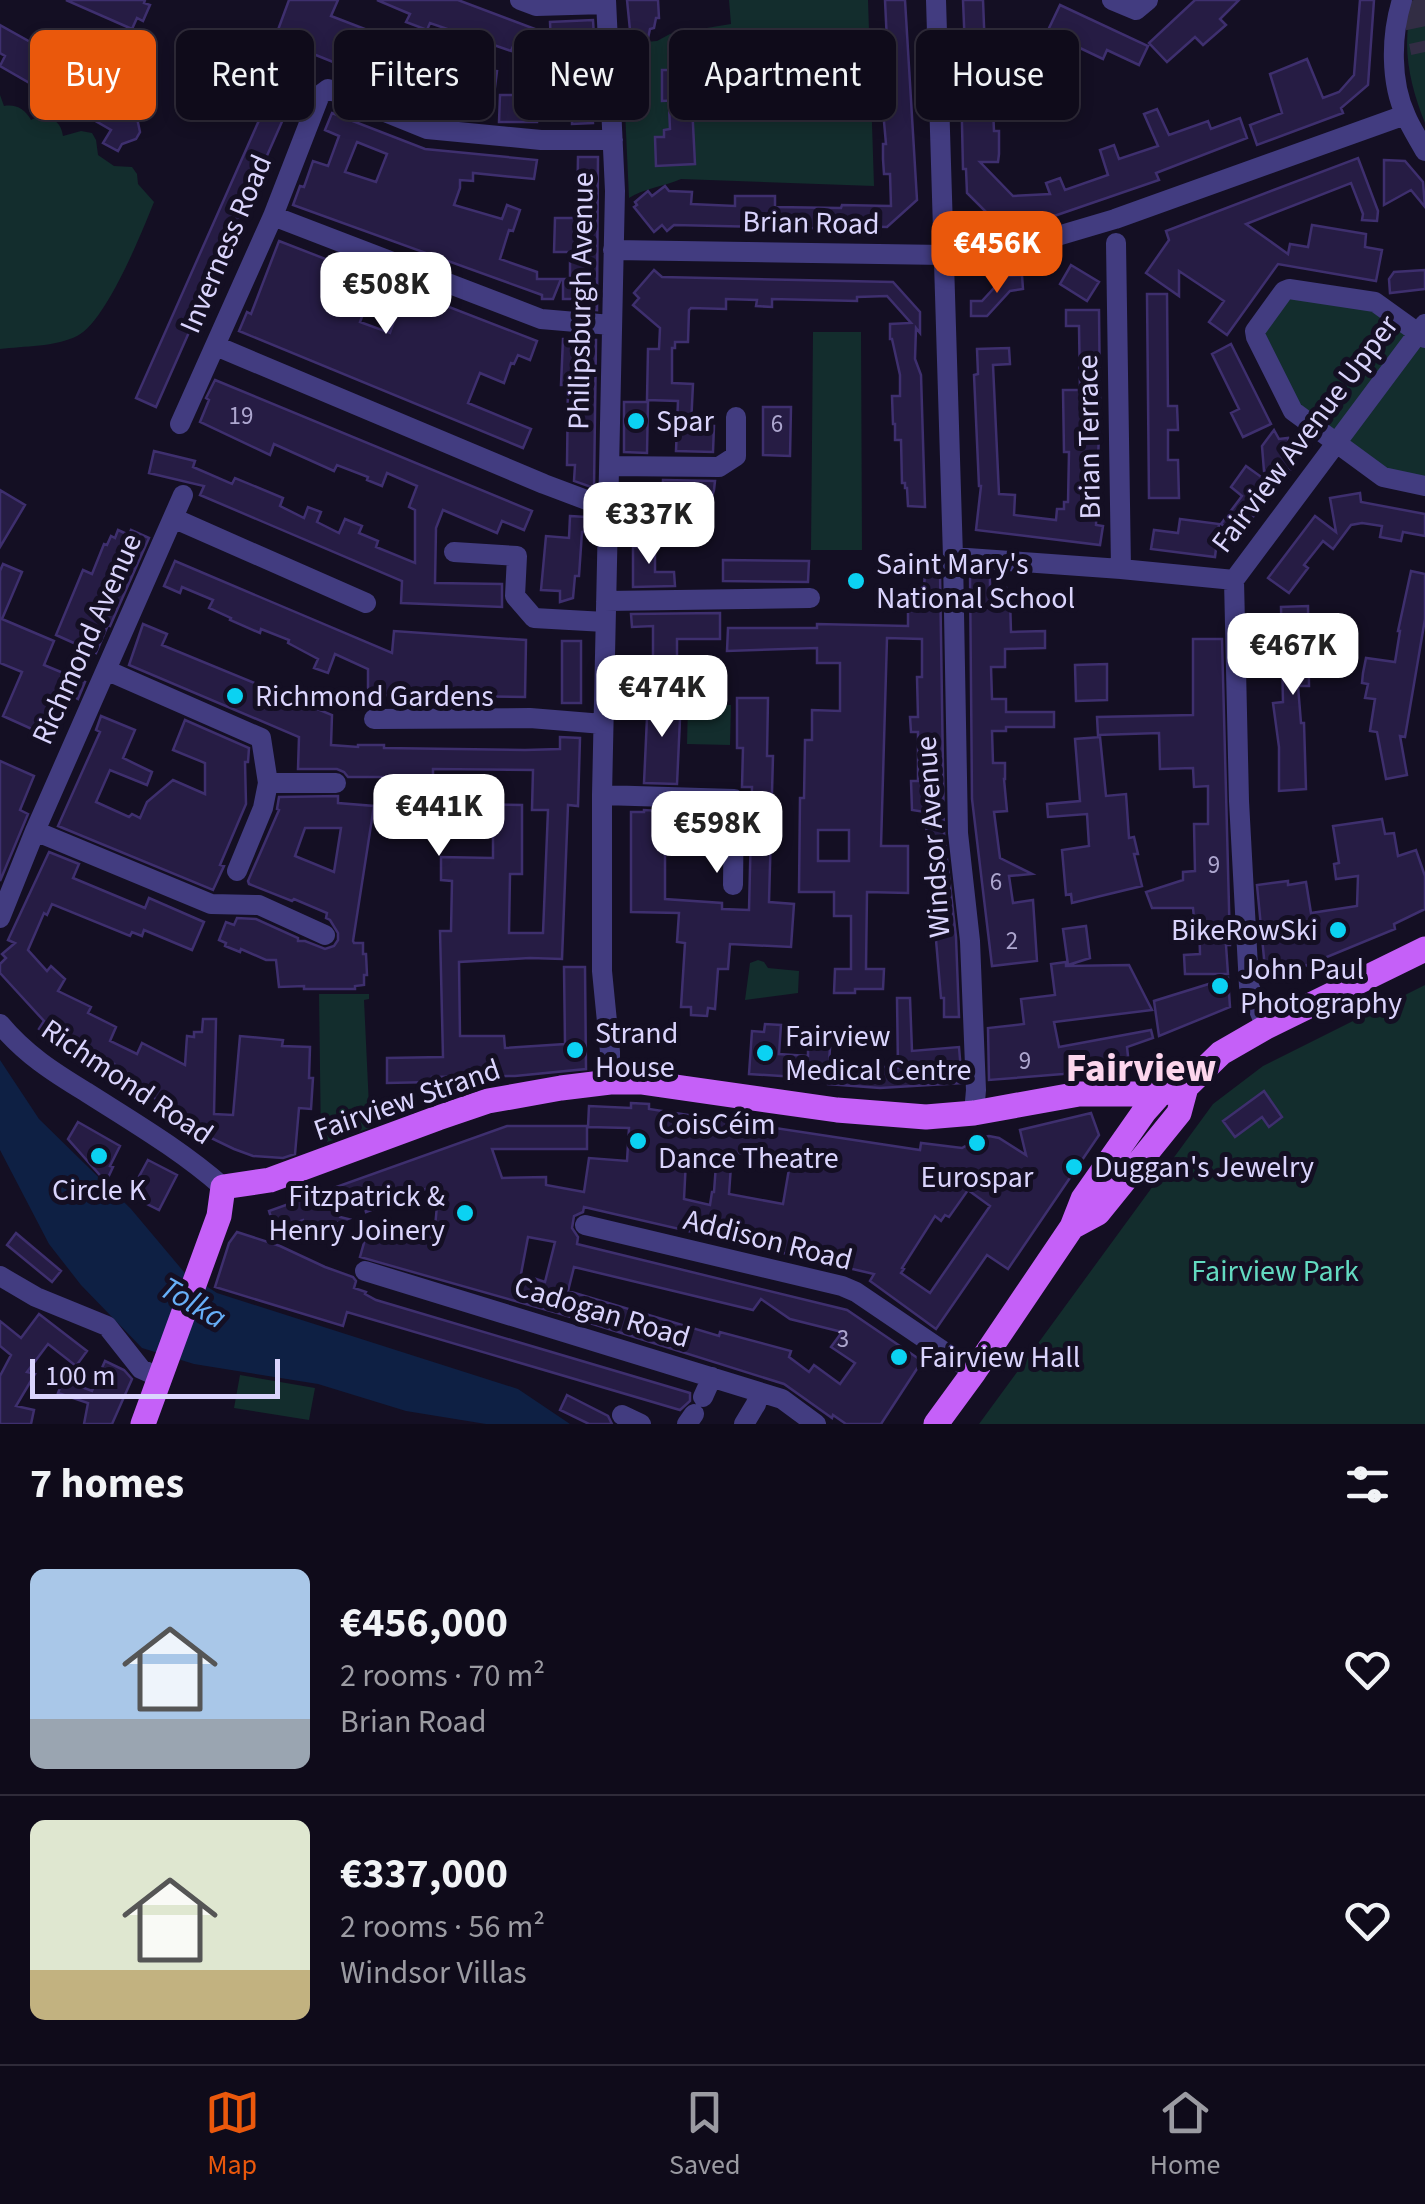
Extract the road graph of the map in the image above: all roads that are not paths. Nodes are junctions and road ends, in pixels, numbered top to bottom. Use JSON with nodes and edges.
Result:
{"nodes":[{"id":1,"x":520,"y":0,"type":"edge"},
{"id":2,"x":936,"y":0,"type":"edge"},
{"id":3,"x":1112,"y":0,"type":"edge"},
{"id":4,"x":1148,"y":0,"type":"edge"},
{"id":5,"x":1402,"y":0,"type":"edge"},
{"id":6,"x":606,"y":2,"type":"edge"},
{"id":7,"x":1405,"y":115,"type":"junction"},
{"id":8,"x":613,"y":140,"type":"junction"},
{"id":9,"x":1425,"y":151,"type":"edge"},
{"id":10,"x":273,"y":216,"type":"junction"},
{"id":11,"x":1116,"y":243,"type":"dead end"},
{"id":12,"x":613,"y":250,"type":"junction"},
{"id":13,"x":944,"y":255,"type":"junction"},
{"id":14,"x":611,"y":325,"type":"junction"},
{"id":15,"x":1423,"y":331,"type":"edge"},
{"id":16,"x":216,"y":346,"type":"junction"},
{"id":17,"x":736,"y":417,"type":"dead end"},
{"id":18,"x":180,"y":424,"type":"dead end"},
{"id":19,"x":1335,"y":442,"type":"junction"},
{"id":20,"x":609,"y":466,"type":"junction"},
{"id":21,"x":1425,"y":486,"type":"edge"},
{"id":22,"x":182,"y":495,"type":"dead end"},
{"id":23,"x":608,"y":511,"type":"junction"},
{"id":24,"x":172,"y":518,"type":"junction"},
{"id":25,"x":454,"y":552,"type":"dead end"},
{"id":26,"x":954,"y":558,"type":"junction"},
{"id":27,"x":1121,"y":569,"type":"junction"},
{"id":28,"x":1234,"y":580,"type":"junction"},
{"id":29,"x":810,"y":598,"type":"dead end"},
{"id":30,"x":366,"y":603,"type":"dead end"},
{"id":31,"x":605,"y":611,"type":"junction"},
{"id":32,"x":106,"y":670,"type":"junction"},
{"id":33,"x":374,"y":719,"type":"dead end"},
{"id":34,"x":603,"y":724,"type":"junction"},
{"id":35,"x":268,"y":783,"type":"junction"},
{"id":36,"x":336,"y":783,"type":"dead end"},
{"id":37,"x":602,"y":795,"type":"junction"},
{"id":38,"x":35,"y":831,"type":"junction"},
{"id":39,"x":236,"y":871,"type":"dead end"},
{"id":40,"x":733,"y":885,"type":"dead end"},
{"id":41,"x":0,"y":918,"type":"edge"},
{"id":42,"x":325,"y":934,"type":"dead end"},
{"id":43,"x":1425,"y":948,"type":"edge"},
{"id":44,"x":0,"y":1024,"type":"edge"},
{"id":45,"x":1266,"y":1027,"type":"junction"},
{"id":46,"x":610,"y":1082,"type":"junction"},
{"id":47,"x":1173,"y":1091,"type":"junction"},
{"id":48,"x":974,"y":1114,"type":"junction"},
{"id":49,"x":223,"y":1187,"type":"junction"},
{"id":50,"x":585,"y":1225,"type":"dead end"},
{"id":51,"x":364,"y":1271,"type":"dead end"},
{"id":52,"x":0,"y":1276,"type":"edge"},
{"id":53,"x":165,"y":1367,"type":"junction"},
{"id":54,"x":974,"y":1372,"type":"junction"},
{"id":55,"x":712,"y":1377,"type":"junction"},
{"id":56,"x":760,"y":1392,"type":"junction"},
{"id":57,"x":694,"y":1412,"type":"edge"},
{"id":58,"x":143,"y":1424,"type":"edge"},
{"id":59,"x":744,"y":1424,"type":"edge"},
{"id":60,"x":816,"y":1424,"type":"edge"},
{"id":61,"x":936,"y":1424,"type":"edge"}],
"edges":[{"from":1,"to":6,"type":"street"},
{"from":2,"to":13,"type":"street","name":"Windsor Avenue"},
{"from":3,"to":4,"type":"street"},
{"from":5,"to":7,"type":"street"},
{"from":6,"to":8,"type":"street","name":"Philipsburgh Avenue"},
{"from":7,"to":9,"type":"street"},
{"from":7,"to":13,"type":"street","name":"Brian Road"},
{"from":8,"to":10,"type":"street","name":"Inverness Road"},
{"from":8,"to":12,"type":"street","name":"Philipsburgh Avenue"},
{"from":10,"to":14,"type":"street"},
{"from":10,"to":16,"type":"street","name":"Inverness Road"},
{"from":11,"to":27,"type":"street","name":"Brian Terrace"},
{"from":12,"to":13,"type":"street","name":"Brian Road"},
{"from":12,"to":14,"type":"street","name":"Philipsburgh Avenue"},
{"from":13,"to":26,"type":"street","name":"Windsor Avenue"},
{"from":14,"to":20,"type":"street","name":"Philipsburgh Avenue"},
{"from":15,"to":19,"type":"street","name":"Fairview Avenue Upper"},
{"from":15,"to":19,"type":"street"},
{"from":16,"to":18,"type":"street","name":"Inverness Road"},
{"from":16,"to":23,"type":"street"},
{"from":17,"to":20,"type":"street"},
{"from":19,"to":21,"type":"street"},
{"from":19,"to":28,"type":"street","name":"Fairview Avenue Upper"},
{"from":20,"to":23,"type":"street","name":"Philipsburgh Avenue"},
{"from":22,"to":24,"type":"street","name":"Richmond Avenue"},
{"from":23,"to":31,"type":"street","name":"Philipsburgh Avenue"},
{"from":24,"to":30,"type":"street"},
{"from":24,"to":32,"type":"street","name":"Richmond Avenue"},
{"from":25,"to":31,"type":"street"},
{"from":26,"to":27,"type":"street"},
{"from":26,"to":48,"type":"street","name":"Windsor Avenue"},
{"from":27,"to":28,"type":"street"},
{"from":28,"to":45,"type":"street"},
{"from":29,"to":31,"type":"street"},
{"from":31,"to":34,"type":"street","name":"Philipsburgh Avenue"},
{"from":32,"to":35,"type":"street"},
{"from":32,"to":38,"type":"street","name":"Richmond Avenue"},
{"from":33,"to":34,"type":"street"},
{"from":34,"to":37,"type":"street","name":"Philipsburgh Avenue"},
{"from":35,"to":36,"type":"street"},
{"from":35,"to":39,"type":"street"},
{"from":37,"to":40,"type":"street"},
{"from":37,"to":46,"type":"street","name":"Philipsburgh Avenue"},
{"from":38,"to":41,"type":"street","name":"Richmond Avenue"},
{"from":38,"to":42,"type":"street"},
{"from":43,"to":45,"type":"main road"},
{"from":44,"to":49,"type":"street","name":"Richmond Road"},
{"from":45,"to":47,"type":"main road"},
{"from":46,"to":48,"type":"main road","name":"Fairview Strand"},
{"from":46,"to":49,"type":"main road","name":"Fairview Strand"},
{"from":47,"to":48,"type":"main road","name":"Fairview Strand"},
{"from":47,"to":54,"type":"main road"},
{"from":49,"to":53,"type":"main road"},
{"from":50,"to":54,"type":"street","name":"Addison Road"},
{"from":51,"to":55,"type":"street","name":"Cadogan Road"},
{"from":52,"to":53,"type":"street"},
{"from":53,"to":58,"type":"main road"},
{"from":54,"to":61,"type":"main road"},
{"from":55,"to":56,"type":"street","name":"Cadogan Road"},
{"from":55,"to":57,"type":"street"},
{"from":56,"to":59,"type":"street"},
{"from":56,"to":60,"type":"street","name":"Cadogan Road"}]}
